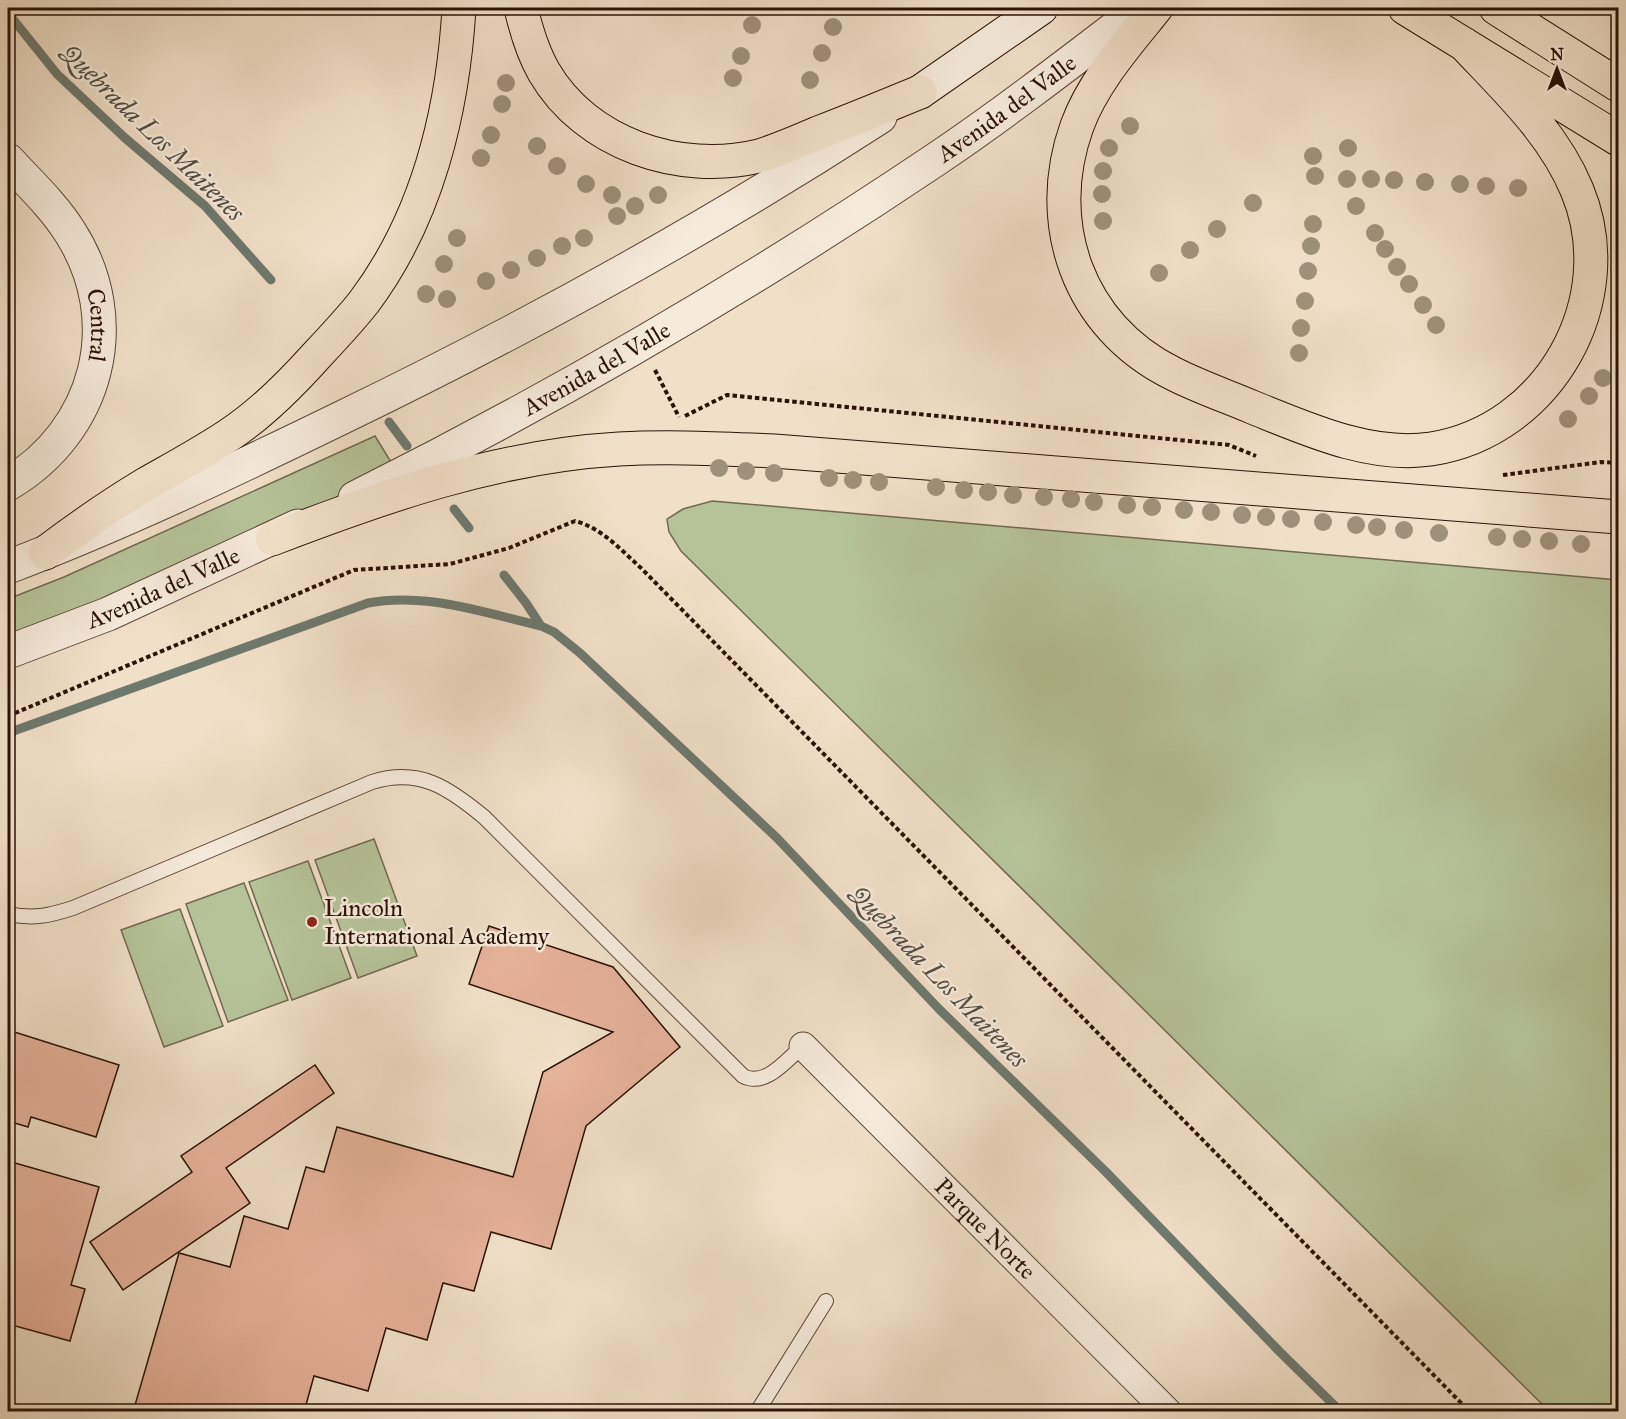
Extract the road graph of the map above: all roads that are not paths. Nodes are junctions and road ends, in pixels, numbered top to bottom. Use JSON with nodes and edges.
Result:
{"nodes":[{"id":1,"x":459,"y":8,"type":"edge"},
{"id":2,"x":521,"y":8,"type":"edge"},
{"id":3,"x":1041,"y":8,"type":"edge"},
{"id":4,"x":1141,"y":8,"type":"edge"},
{"id":5,"x":1156,"y":8,"type":"edge"},
{"id":6,"x":1405,"y":8,"type":"edge"},
{"id":7,"x":1496,"y":8,"type":"edge"},
{"id":8,"x":1502,"y":8,"type":"edge"},
{"id":9,"x":1464,"y":44,"type":"junction"},
{"id":10,"x":1618,"y":63,"type":"edge"},
{"id":11,"x":1618,"y":85,"type":"edge"},
{"id":12,"x":920,"y":92,"type":"junction"},
{"id":13,"x":1618,"y":140,"type":"edge"},
{"id":14,"x":8,"y":160,"type":"edge"},
{"id":15,"x":8,"y":484,"type":"edge"},
{"id":16,"x":1618,"y":517,"type":"edge"},
{"id":17,"x":272,"y":539,"type":"junction"},
{"id":18,"x":45,"y":553,"type":"junction"},
{"id":19,"x":8,"y":567,"type":"edge"},
{"id":20,"x":8,"y":651,"type":"edge"},
{"id":21,"x":8,"y":914,"type":"edge"},
{"id":22,"x":803,"y":1046,"type":"joint"},
{"id":23,"x":826,"y":1301,"type":"dead end"},
{"id":24,"x":757,"y":1412,"type":"edge"},
{"id":25,"x":1168,"y":1412,"type":"edge"}],
"edges":[{"from":1,"to":18,"type":"highway"},
{"from":2,"to":12,"type":"highway"},
{"from":3,"to":12,"type":"street"},
{"from":4,"to":17,"type":"street","name":"Avenida del Valle"},
{"from":5,"to":9,"type":"highway"},
{"from":6,"to":9,"type":"highway"},
{"from":7,"to":11,"type":"highway"},
{"from":8,"to":10,"type":"highway"},
{"from":9,"to":13,"type":"highway"},
{"from":12,"to":18,"type":"street"},
{"from":14,"to":15,"type":"street","name":"Central"},
{"from":16,"to":17,"type":"highway"},
{"from":17,"to":20,"type":"street","name":"Avenida del Valle"},
{"from":18,"to":19,"type":"street"},
{"from":21,"to":22,"type":"lane"},
{"from":22,"to":25,"type":"street","name":"Parque Norte"},
{"from":23,"to":24,"type":"lane"}]}
